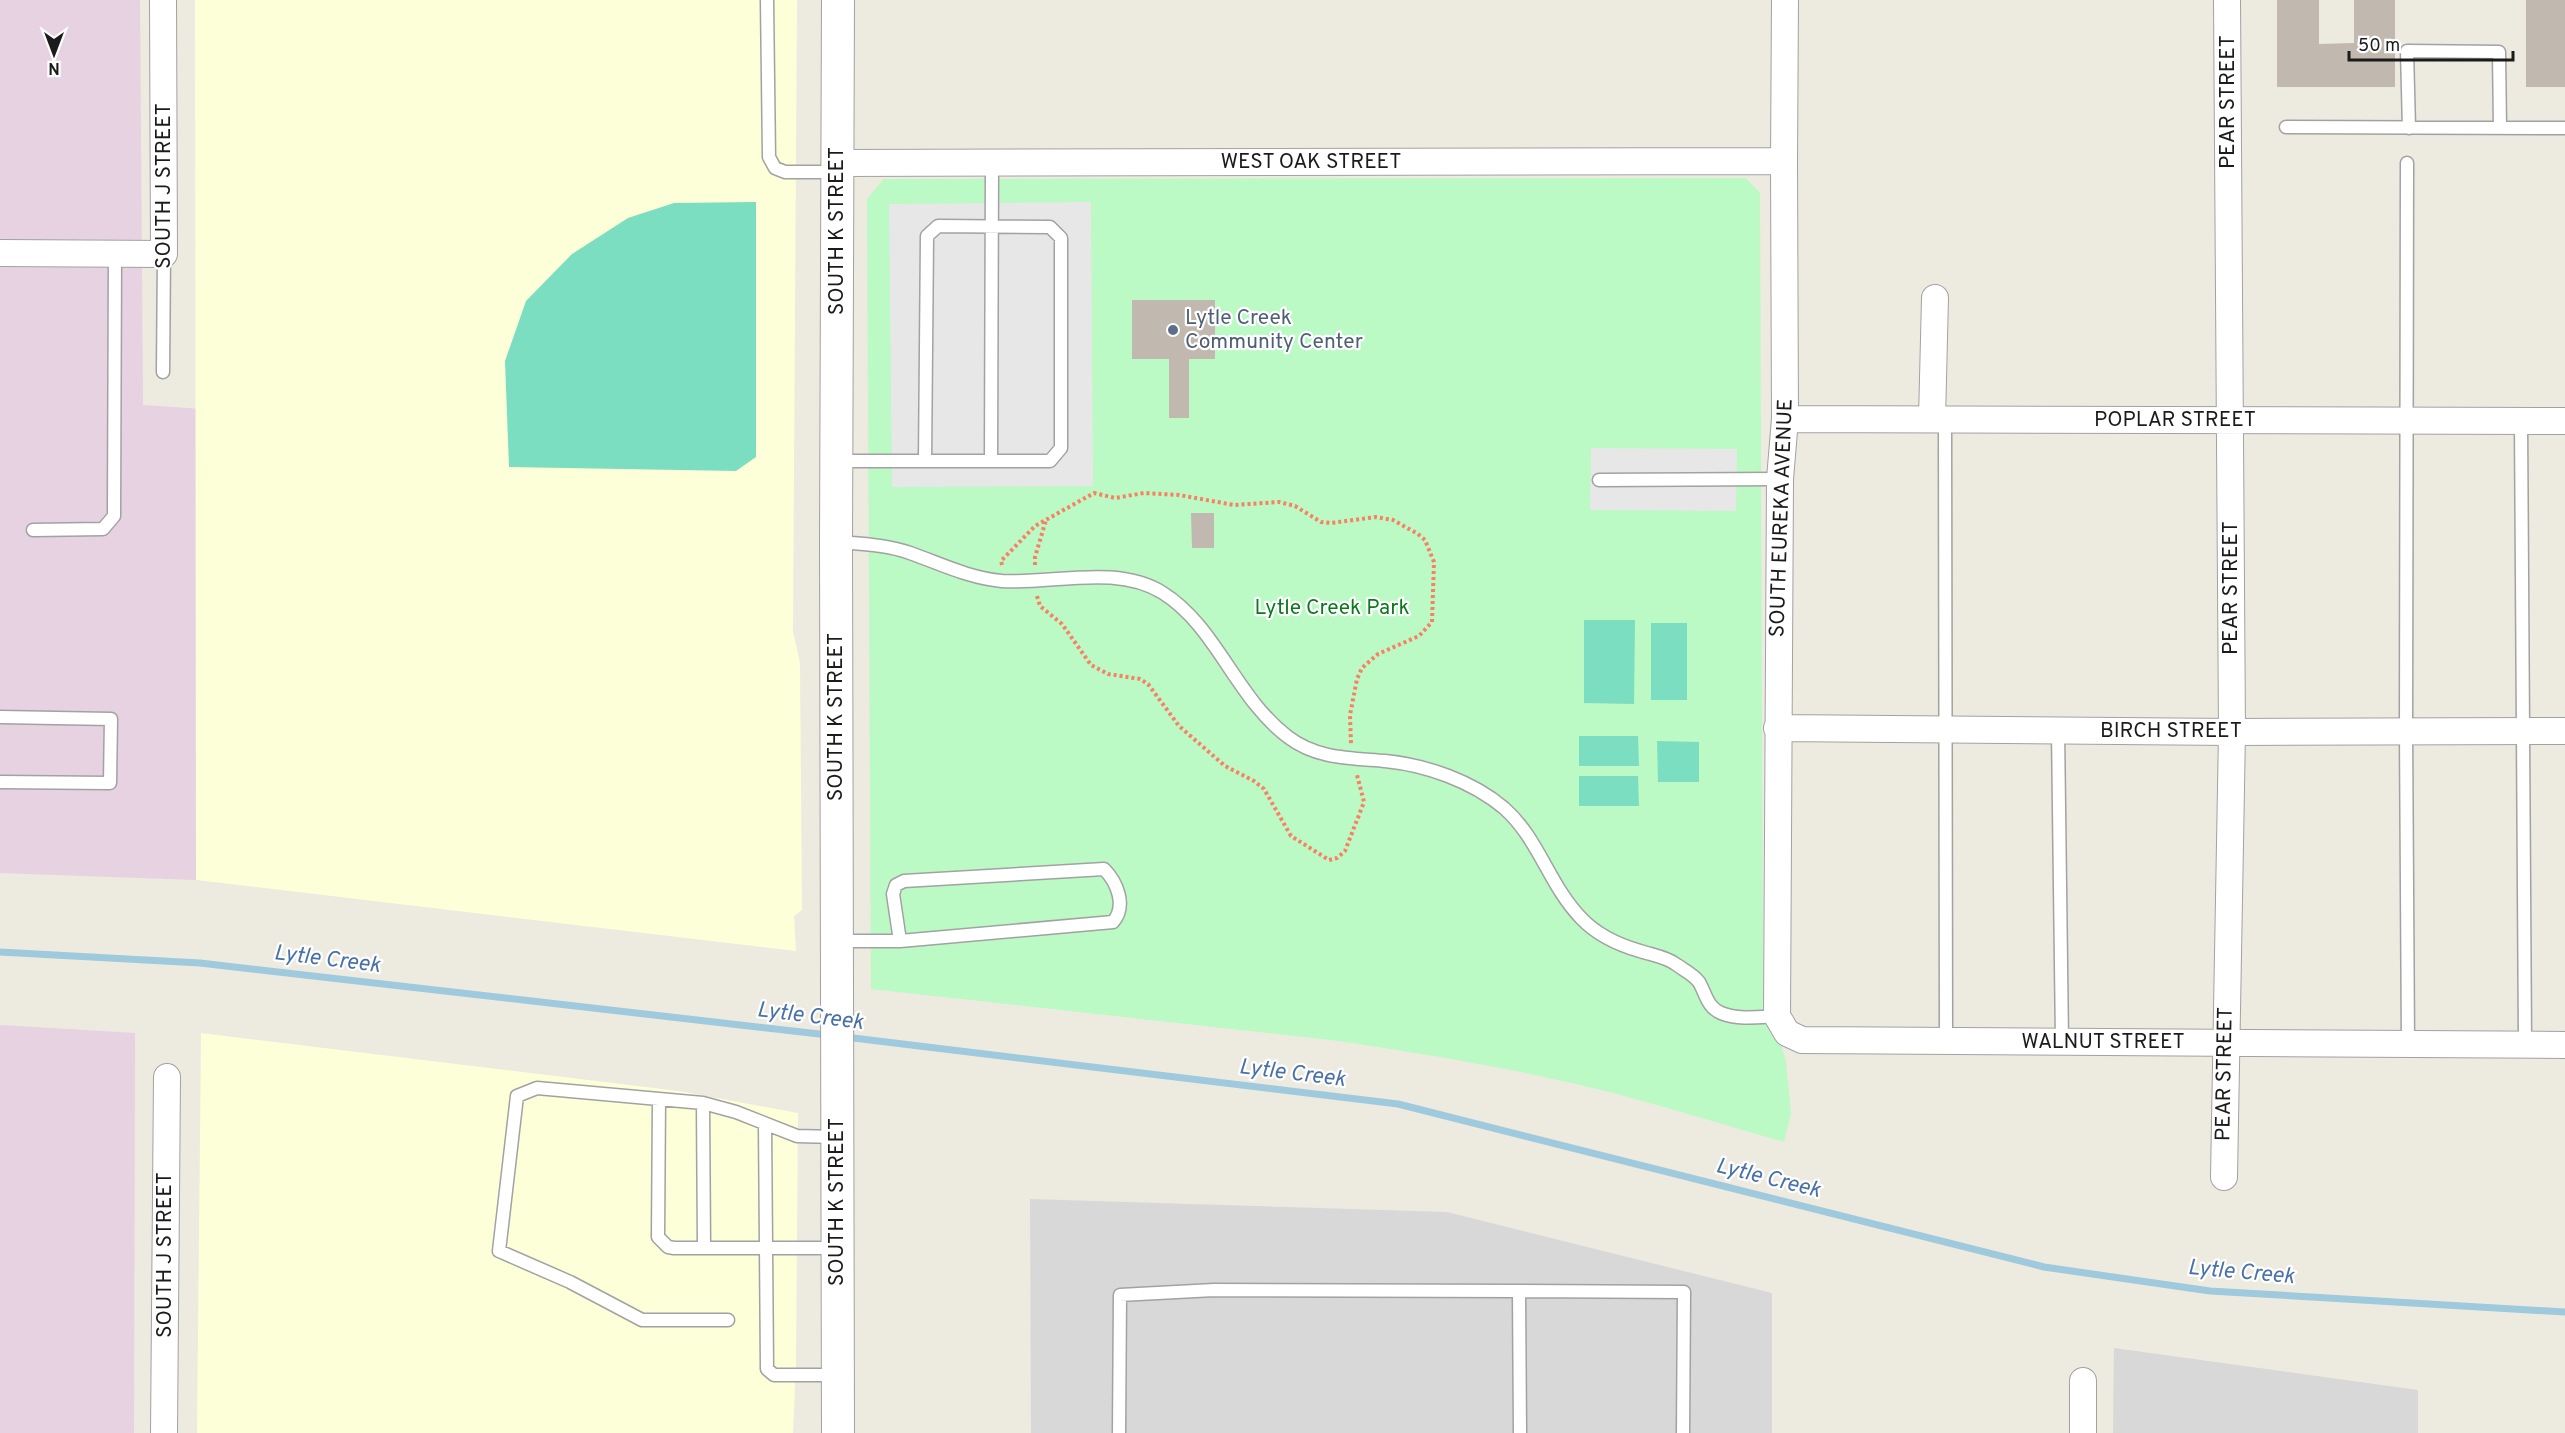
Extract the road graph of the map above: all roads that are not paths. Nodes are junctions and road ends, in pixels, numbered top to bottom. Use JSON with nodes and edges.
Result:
{"nodes":[{"id":1,"x":163,"y":0,"type":"edge"},
{"id":2,"x":767,"y":0,"type":"edge"},
{"id":3,"x":838,"y":0,"type":"edge"},
{"id":4,"x":1785,"y":0,"type":"edge"},
{"id":5,"x":2227,"y":0,"type":"edge"},
{"id":6,"x":2286,"y":127,"type":"dead end"},
{"id":7,"x":2409,"y":128,"type":"junction"},
{"id":8,"x":2500,"y":128,"type":"junction"},
{"id":9,"x":2565,"y":128,"type":"edge"},
{"id":10,"x":1784,"y":161,"type":"junction"},
{"id":11,"x":992,"y":163,"type":"junction"},
{"id":12,"x":2407,"y":163,"type":"dead end"},
{"id":13,"x":838,"y":167,"type":"junction"},
{"id":14,"x":992,"y":226,"type":"junction"},
{"id":15,"x":0,"y":253,"type":"edge"},
{"id":16,"x":115,"y":254,"type":"junction"},
{"id":17,"x":164,"y":254,"type":"junction"},
{"id":18,"x":1935,"y":298,"type":"dead end"},
{"id":19,"x":164,"y":372,"type":"dead end"},
{"id":20,"x":1785,"y":419,"type":"junction"},
{"id":21,"x":1939,"y":419,"type":"junction"},
{"id":22,"x":2230,"y":420,"type":"junction"},
{"id":23,"x":2407,"y":421,"type":"junction"},
{"id":24,"x":2521,"y":421,"type":"junction"},
{"id":25,"x":2565,"y":421,"type":"edge"},
{"id":26,"x":836,"y":460,"type":"junction"},
{"id":27,"x":925,"y":460,"type":"junction"},
{"id":28,"x":991,"y":460,"type":"junction"},
{"id":29,"x":1780,"y":479,"type":"junction"},
{"id":30,"x":1599,"y":480,"type":"dead end"},
{"id":31,"x":33,"y":530,"type":"dead end"},
{"id":32,"x":836,"y":542,"type":"junction"},
{"id":33,"x":0,"y":717,"type":"edge"},
{"id":34,"x":1778,"y":728,"type":"junction"},
{"id":35,"x":1946,"y":730,"type":"junction"},
{"id":36,"x":2058,"y":730,"type":"junction"},
{"id":37,"x":2406,"y":731,"type":"junction"},
{"id":38,"x":2523,"y":731,"type":"junction"},
{"id":39,"x":2565,"y":731,"type":"edge"},
{"id":40,"x":2232,"y":732,"type":"junction"},
{"id":41,"x":0,"y":782,"type":"edge"},
{"id":42,"x":900,"y":941,"type":"junction"},
{"id":43,"x":837,"y":956,"type":"junction"},
{"id":44,"x":1782,"y":1024,"type":"junction"},
{"id":45,"x":1946,"y":1041,"type":"junction"},
{"id":46,"x":2062,"y":1041,"type":"junction"},
{"id":47,"x":2225,"y":1042,"type":"junction"},
{"id":48,"x":2408,"y":1044,"type":"junction"},
{"id":49,"x":2525,"y":1044,"type":"junction"},
{"id":50,"x":2565,"y":1045,"type":"edge"},
{"id":51,"x":167,"y":1077,"type":"dead end"},
{"id":52,"x":659,"y":1099,"type":"junction"},
{"id":53,"x":703,"y":1103,"type":"junction"},
{"id":54,"x":765,"y":1124,"type":"junction"},
{"id":55,"x":837,"y":1137,"type":"junction"},
{"id":56,"x":2224,"y":1177,"type":"dead end"},
{"id":57,"x":704,"y":1248,"type":"junction"},
{"id":58,"x":765,"y":1248,"type":"junction"},
{"id":59,"x":837,"y":1248,"type":"junction"},
{"id":60,"x":1519,"y":1291,"type":"junction"},
{"id":61,"x":728,"y":1320,"type":"dead end"},
{"id":62,"x":838,"y":1375,"type":"junction"},
{"id":63,"x":2083,"y":1382,"type":"dead end"},
{"id":64,"x":164,"y":1433,"type":"edge"},
{"id":65,"x":838,"y":1433,"type":"edge"},
{"id":66,"x":1119,"y":1433,"type":"edge"},
{"id":67,"x":1520,"y":1433,"type":"edge"},
{"id":68,"x":1683,"y":1433,"type":"edge"},
{"id":69,"x":2083,"y":1433,"type":"edge"}],
"edges":[{"from":1,"to":17,"type":"street","name":"SOUTH J STREET"},
{"from":2,"to":13,"type":"lane"},
{"from":3,"to":13,"type":"street","name":"SOUTH K STREET"},
{"from":4,"to":10,"type":"street","name":"SOUTH EUREKA AVENUE"},
{"from":5,"to":22,"type":"street","name":"PEAR STREET"},
{"from":6,"to":7,"type":"lane"},
{"from":7,"to":8,"type":"lane"},
{"from":7,"to":8,"type":"lane"},
{"from":8,"to":9,"type":"lane"},
{"from":10,"to":11,"type":"street","name":"WEST OAK STREET"},
{"from":10,"to":20,"type":"street","name":"SOUTH EUREKA AVENUE"},
{"from":11,"to":13,"type":"street","name":"WEST OAK STREET"},
{"from":11,"to":14,"type":"lane"},
{"from":12,"to":23,"type":"lane"},
{"from":13,"to":26,"type":"street","name":"SOUTH K STREET"},
{"from":14,"to":27,"type":"lane"},
{"from":14,"to":28,"type":"lane"},
{"from":14,"to":28,"type":"lane"},
{"from":15,"to":16,"type":"street"},
{"from":16,"to":17,"type":"street"},
{"from":16,"to":31,"type":"lane"},
{"from":17,"to":19,"type":"lane","name":"SOUTH J STREET"},
{"from":18,"to":21,"type":"street"},
{"from":20,"to":21,"type":"street","name":"POPLAR STREET"},
{"from":20,"to":29,"type":"street","name":"SOUTH EUREKA AVENUE"},
{"from":21,"to":22,"type":"street","name":"POPLAR STREET"},
{"from":21,"to":35,"type":"lane"},
{"from":22,"to":23,"type":"street","name":"POPLAR STREET"},
{"from":22,"to":40,"type":"street","name":"PEAR STREET"},
{"from":23,"to":24,"type":"street","name":"POPLAR STREET"},
{"from":23,"to":37,"type":"lane"},
{"from":24,"to":25,"type":"street","name":"POPLAR STREET"},
{"from":24,"to":38,"type":"lane"},
{"from":26,"to":27,"type":"lane"},
{"from":26,"to":32,"type":"street","name":"SOUTH K STREET"},
{"from":27,"to":28,"type":"lane"},
{"from":29,"to":30,"type":"lane"},
{"from":29,"to":34,"type":"street","name":"SOUTH EUREKA AVENUE"},
{"from":32,"to":43,"type":"street","name":"SOUTH K STREET"},
{"from":32,"to":44,"type":"lane"},
{"from":33,"to":41,"type":"lane"},
{"from":34,"to":35,"type":"street","name":"BIRCH STREET"},
{"from":34,"to":44,"type":"street","name":"SOUTH EUREKA AVENUE"},
{"from":35,"to":36,"type":"street","name":"BIRCH STREET"},
{"from":35,"to":45,"type":"lane"},
{"from":36,"to":40,"type":"street","name":"BIRCH STREET"},
{"from":36,"to":46,"type":"lane"},
{"from":37,"to":38,"type":"street","name":"BIRCH STREET"},
{"from":37,"to":40,"type":"street","name":"BIRCH STREET"},
{"from":37,"to":48,"type":"lane"},
{"from":38,"to":39,"type":"street","name":"BIRCH STREET"},
{"from":38,"to":49,"type":"lane"},
{"from":40,"to":47,"type":"street","name":"PEAR STREET"},
{"from":42,"to":42,"type":"lane"},
{"from":42,"to":43,"type":"lane"},
{"from":43,"to":55,"type":"street","name":"SOUTH K STREET"},
{"from":44,"to":45,"type":"street","name":"WALNUT STREET"},
{"from":45,"to":46,"type":"street","name":"WALNUT STREET"},
{"from":46,"to":47,"type":"street","name":"WALNUT STREET"},
{"from":47,"to":48,"type":"street","name":"WALNUT STREET"},
{"from":47,"to":56,"type":"street","name":"PEAR STREET"},
{"from":48,"to":49,"type":"street","name":"WALNUT STREET"},
{"from":49,"to":50,"type":"street","name":"WALNUT STREET"},
{"from":51,"to":64,"type":"street","name":"SOUTH J STREET"},
{"from":52,"to":53,"type":"lane"},
{"from":52,"to":57,"type":"lane"},
{"from":52,"to":61,"type":"lane"},
{"from":53,"to":54,"type":"lane"},
{"from":53,"to":57,"type":"lane"},
{"from":54,"to":55,"type":"lane"},
{"from":54,"to":58,"type":"lane"},
{"from":55,"to":59,"type":"street","name":"SOUTH K STREET"},
{"from":57,"to":58,"type":"lane"},
{"from":58,"to":59,"type":"lane"},
{"from":58,"to":62,"type":"lane"},
{"from":59,"to":62,"type":"street","name":"SOUTH K STREET"},
{"from":60,"to":66,"type":"lane"},
{"from":60,"to":67,"type":"lane"},
{"from":60,"to":68,"type":"lane"},
{"from":62,"to":65,"type":"street","name":"SOUTH K STREET"},
{"from":63,"to":69,"type":"street"}]}
